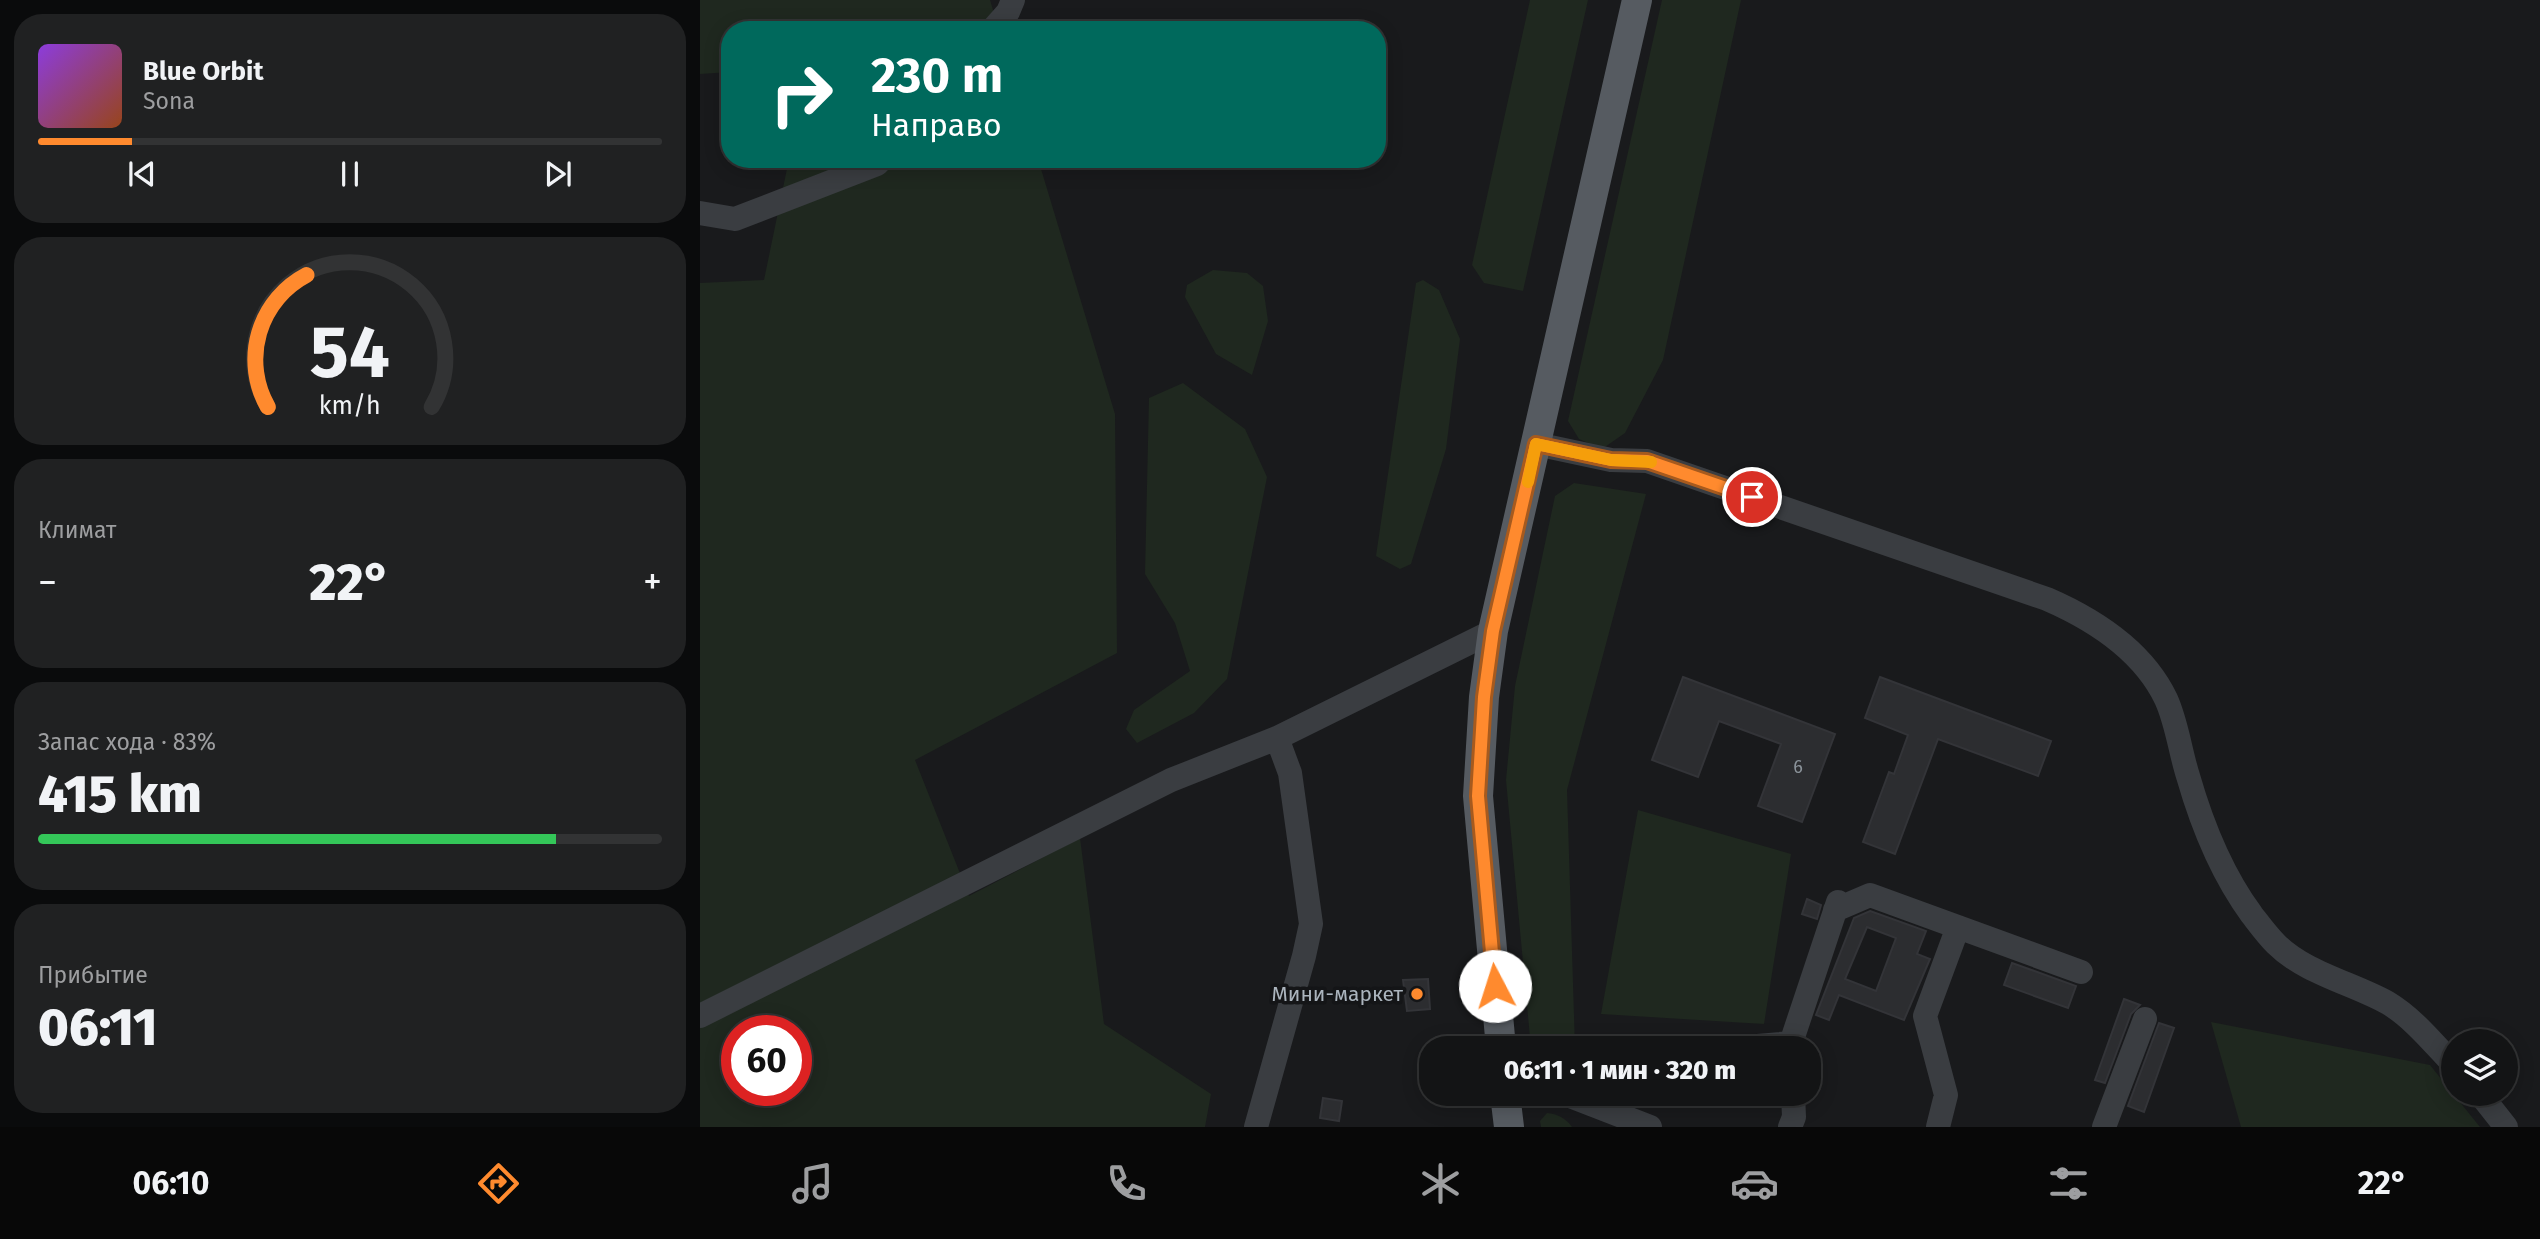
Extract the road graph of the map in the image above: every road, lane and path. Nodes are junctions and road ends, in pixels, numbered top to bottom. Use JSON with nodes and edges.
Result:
{"nodes":[{"id":1,"x":1013,"y":0,"type":"edge"},
{"id":2,"x":1637,"y":0,"type":"edge"},
{"id":3,"x":1000,"y":21,"type":"edge"},
{"id":4,"x":867,"y":168,"type":"edge"},
{"id":5,"x":700,"y":213,"type":"edge"},
{"id":6,"x":1536,"y":444,"type":"junction"},
{"id":7,"x":1493,"y":631,"type":"junction"},
{"id":8,"x":1278,"y":738,"type":"junction"},
{"id":9,"x":1958,"y":927,"type":"junction"},
{"id":10,"x":2081,"y":972,"type":"dead end"},
{"id":11,"x":700,"y":1016,"type":"edge"},
{"id":12,"x":2145,"y":1019,"type":"dead end"},
{"id":13,"x":1500,"y":1036,"type":"edge"},
{"id":14,"x":1794,"y":1036,"type":"edge"},
{"id":15,"x":2441,"y":1051,"type":"edge"},
{"id":16,"x":1506,"y":1106,"type":"edge"},
{"id":17,"x":1596,"y":1106,"type":"edge"},
{"id":18,"x":1794,"y":1106,"type":"edge"},
{"id":19,"x":2489,"y":1106,"type":"edge"},
{"id":20,"x":1256,"y":1127,"type":"edge"},
{"id":21,"x":1509,"y":1127,"type":"edge"},
{"id":22,"x":1650,"y":1127,"type":"edge"},
{"id":23,"x":1790,"y":1127,"type":"edge"},
{"id":24,"x":1938,"y":1127,"type":"edge"},
{"id":25,"x":2104,"y":1127,"type":"edge"},
{"id":26,"x":2506,"y":1127,"type":"edge"}],
"edges":[{"from":1,"to":3,"type":"street"},
{"from":2,"to":6,"type":"main road"},
{"from":4,"to":5,"type":"street"},
{"from":6,"to":7,"type":"main road"},
{"from":6,"to":15,"type":"street"},
{"from":7,"to":8,"type":"street"},
{"from":7,"to":13,"type":"main road"},
{"from":8,"to":11,"type":"street"},
{"from":8,"to":20,"type":"street"},
{"from":9,"to":10,"type":"street"},
{"from":9,"to":14,"type":"street"},
{"from":9,"to":24,"type":"street"},
{"from":12,"to":25,"type":"street"},
{"from":16,"to":21,"type":"main road"},
{"from":17,"to":22,"type":"street"},
{"from":18,"to":23,"type":"street"},
{"from":19,"to":26,"type":"street"}]}
